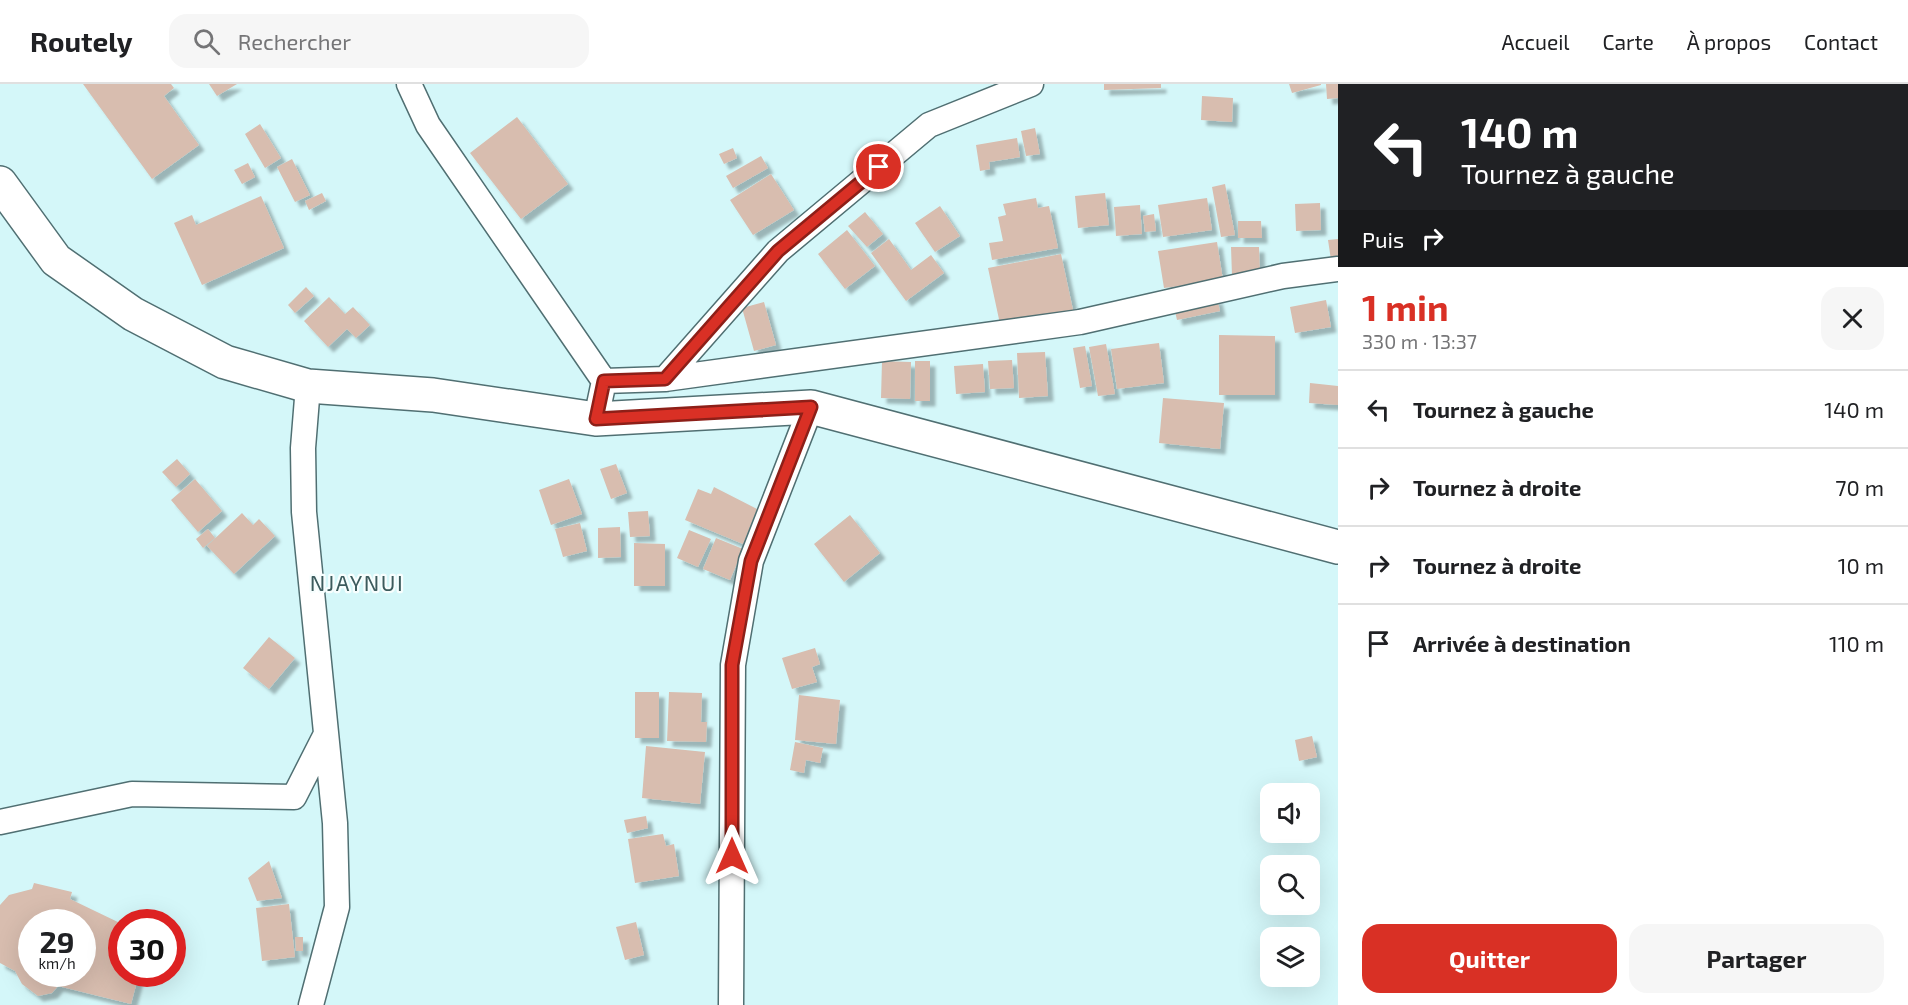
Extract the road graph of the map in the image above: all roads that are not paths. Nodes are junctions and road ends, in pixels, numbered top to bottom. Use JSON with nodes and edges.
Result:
{"nodes":[{"id":1,"x":409,"y":84,"type":"edge"},
{"id":2,"x":1031,"y":84,"type":"edge"},
{"id":3,"x":0,"y":183,"type":"edge"},
{"id":4,"x":1338,"y":269,"type":"edge"},
{"id":5,"x":665,"y":379,"type":"junction"},
{"id":6,"x":604,"y":381,"type":"junction"},
{"id":7,"x":308,"y":386,"type":"junction"},
{"id":8,"x":811,"y":407,"type":"junction"},
{"id":9,"x":596,"y":419,"type":"junction"},
{"id":10,"x":1338,"y":547,"type":"edge"},
{"id":11,"x":326,"y":734,"type":"junction"},
{"id":12,"x":0,"y":822,"type":"edge"},
{"id":13,"x":311,"y":1005,"type":"edge"},
{"id":14,"x":731,"y":1005,"type":"edge"}],
"edges":[{"from":1,"to":6,"type":"street"},
{"from":2,"to":5,"type":"street"},
{"from":3,"to":7,"type":"highway"},
{"from":4,"to":5,"type":"street"},
{"from":5,"to":6,"type":"street"},
{"from":6,"to":9,"type":"street"},
{"from":7,"to":9,"type":"highway"},
{"from":7,"to":11,"type":"street"},
{"from":8,"to":9,"type":"highway"},
{"from":8,"to":10,"type":"highway"},
{"from":8,"to":14,"type":"street"},
{"from":11,"to":12,"type":"street"},
{"from":11,"to":13,"type":"street"}]}
